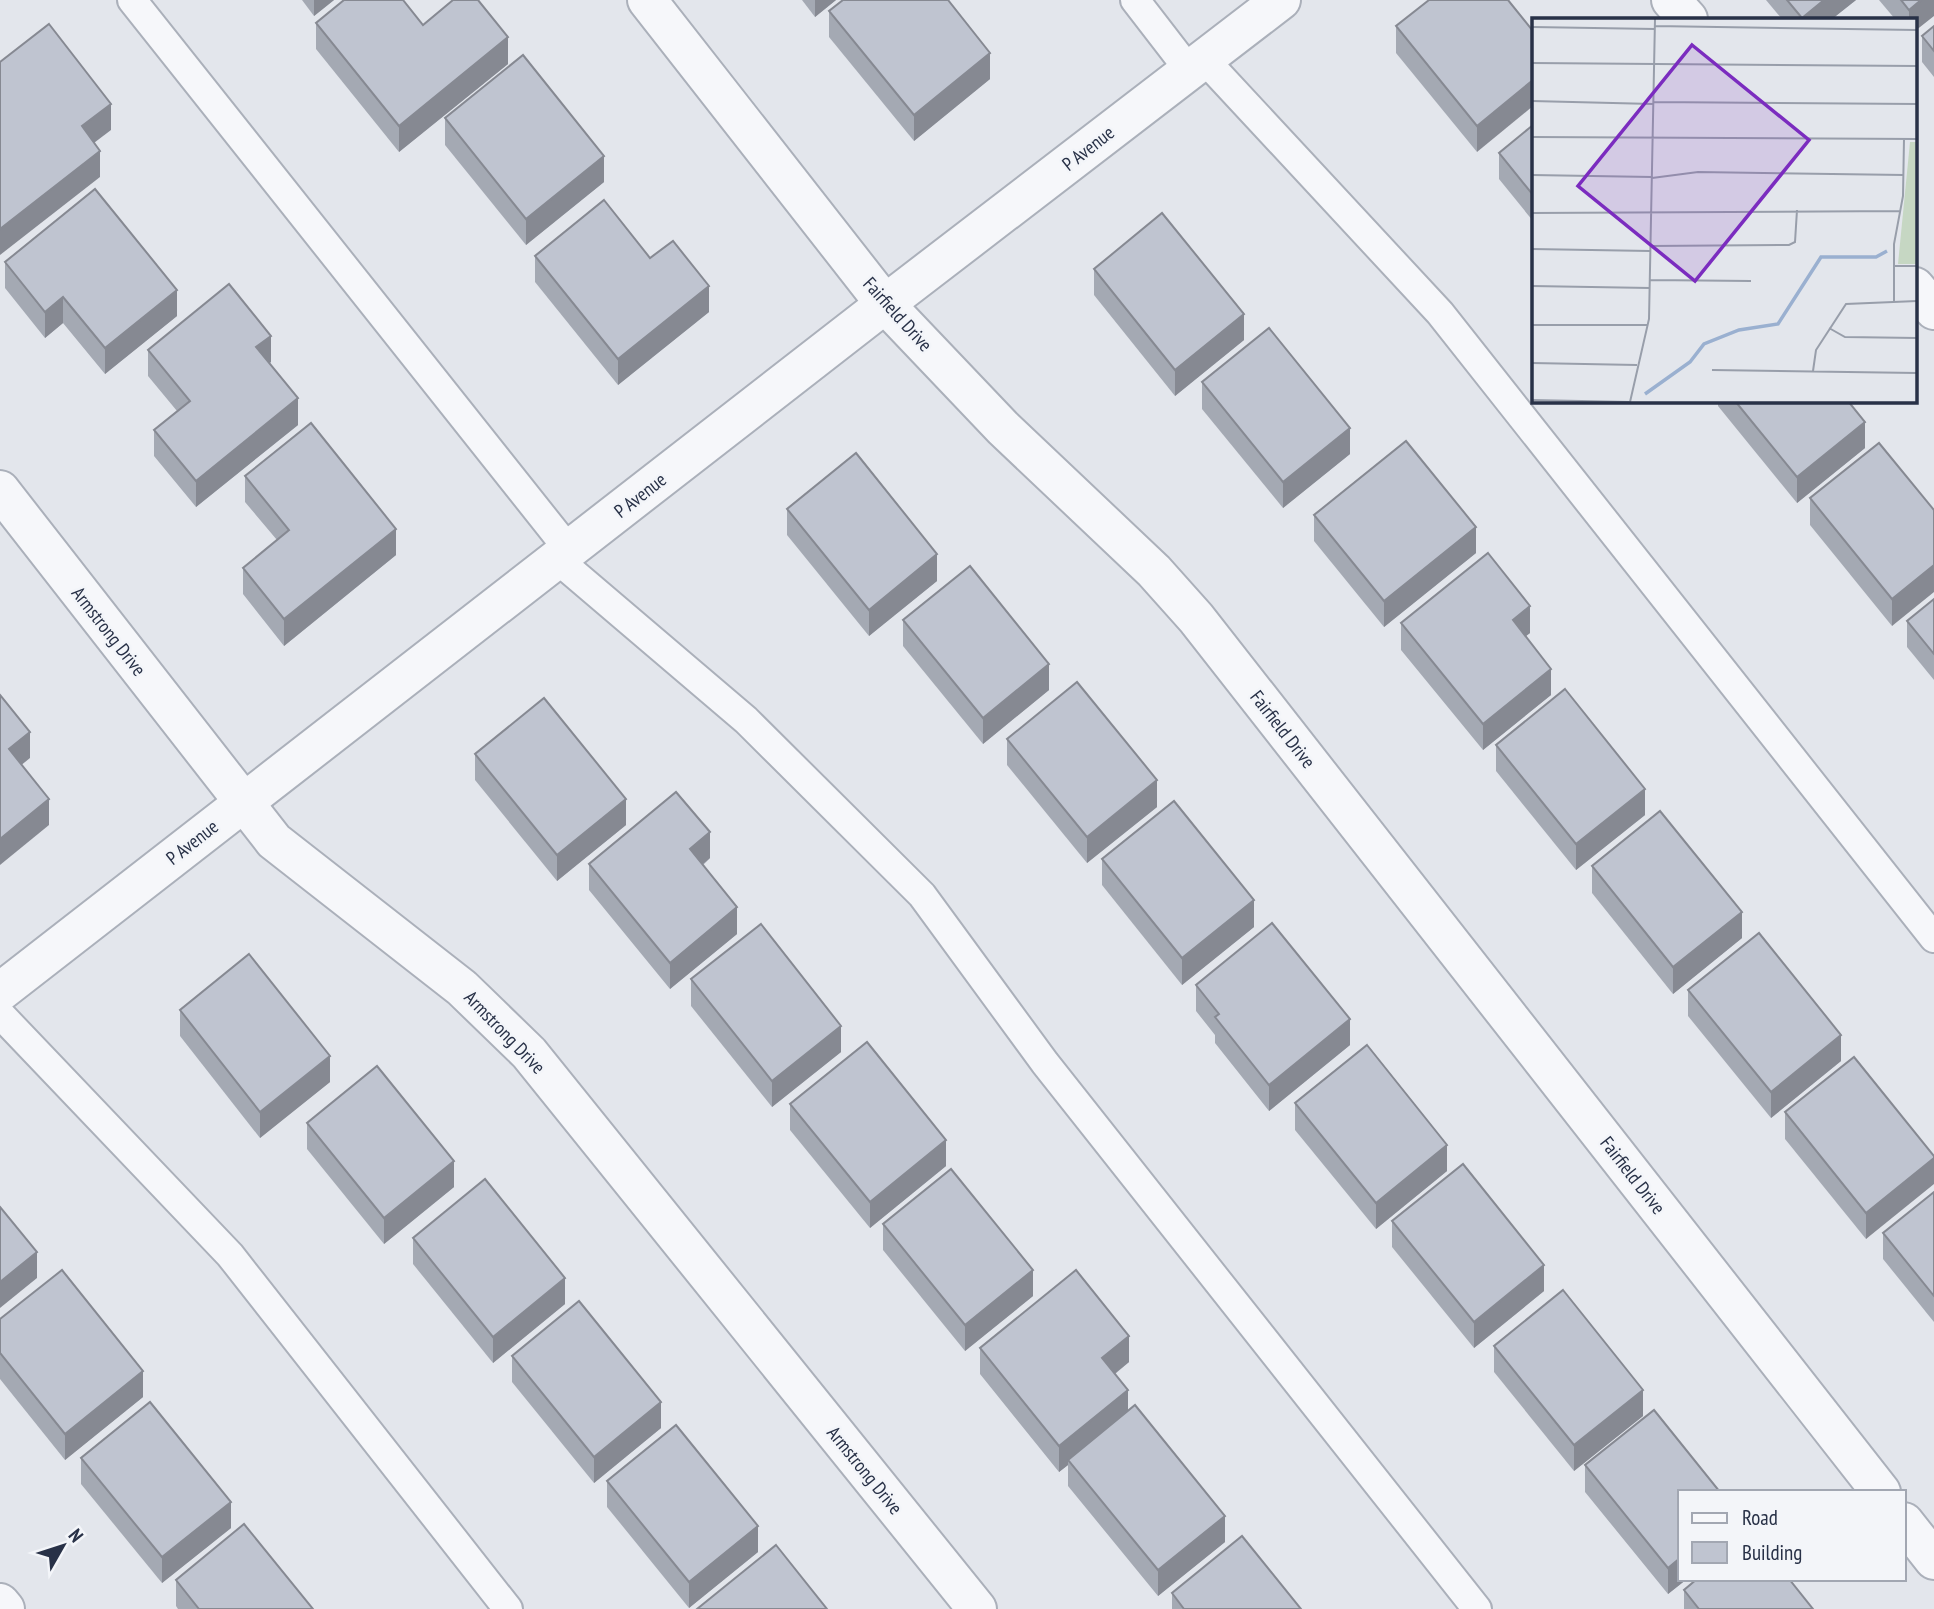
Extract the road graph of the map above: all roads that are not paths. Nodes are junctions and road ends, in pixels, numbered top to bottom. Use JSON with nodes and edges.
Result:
{"nodes":[{"id":1,"x":132,"y":0,"type":"edge"},
{"id":2,"x":647,"y":0,"type":"edge"},
{"id":3,"x":1135,"y":0,"type":"edge"},
{"id":4,"x":1281,"y":0,"type":"edge"},
{"id":5,"x":1671,"y":0,"type":"edge"},
{"id":6,"x":1687,"y":18,"type":"edge"},
{"id":7,"x":1196,"y":65,"type":"junction"},
{"id":8,"x":1916,"y":288,"type":"edge"},
{"id":9,"x":885,"y":304,"type":"junction"},
{"id":10,"x":1934,"y":310,"type":"edge"},
{"id":11,"x":0,"y":490,"type":"edge"},
{"id":12,"x":563,"y":554,"type":"junction"},
{"id":13,"x":243,"y":803,"type":"junction"},
{"id":14,"x":1934,"y":939,"type":"edge"},
{"id":15,"x":0,"y":992,"type":"edge"},
{"id":16,"x":0,"y":1014,"type":"edge"},
{"id":17,"x":1879,"y":1490,"type":"edge"},
{"id":18,"x":1906,"y":1525,"type":"edge"},
{"id":19,"x":1934,"y":1560,"type":"edge"},
{"id":20,"x":0,"y":1603,"type":"edge"},
{"id":21,"x":5,"y":1609,"type":"edge"},
{"id":22,"x":508,"y":1609,"type":"edge"},
{"id":23,"x":977,"y":1609,"type":"edge"},
{"id":24,"x":1477,"y":1609,"type":"edge"}],
"edges":[{"from":1,"to":12,"type":"lane"},
{"from":2,"to":9,"type":"street","name":"Fairfield Drive"},
{"from":3,"to":7,"type":"lane"},
{"from":4,"to":7,"type":"street","name":"P Avenue"},
{"from":5,"to":6,"type":"street"},
{"from":7,"to":9,"type":"street","name":"P Avenue"},
{"from":7,"to":14,"type":"lane"},
{"from":8,"to":10,"type":"street"},
{"from":9,"to":12,"type":"street","name":"P Avenue"},
{"from":9,"to":17,"type":"street","name":"Fairfield Drive"},
{"from":11,"to":13,"type":"street","name":"Armstrong Drive"},
{"from":12,"to":13,"type":"street","name":"P Avenue"},
{"from":12,"to":24,"type":"lane"},
{"from":13,"to":15,"type":"street","name":"P Avenue"},
{"from":13,"to":23,"type":"street","name":"Armstrong Drive"},
{"from":16,"to":22,"type":"lane"},
{"from":18,"to":19,"type":"street"},
{"from":20,"to":21,"type":"street"}]}
